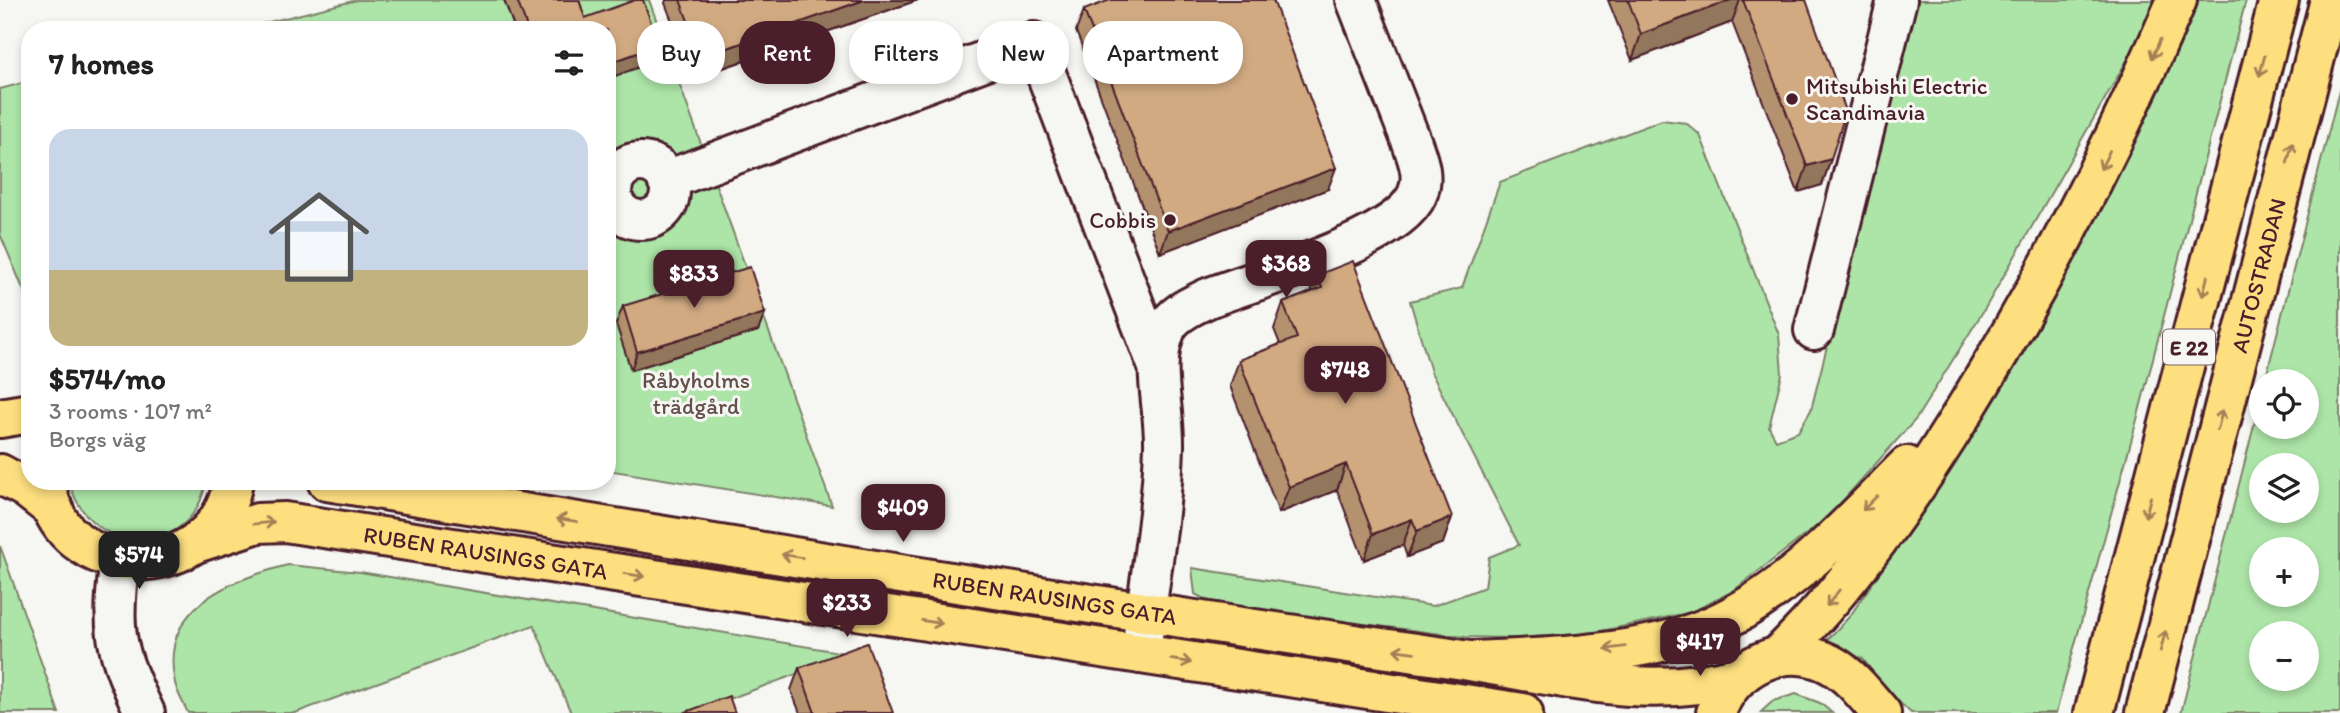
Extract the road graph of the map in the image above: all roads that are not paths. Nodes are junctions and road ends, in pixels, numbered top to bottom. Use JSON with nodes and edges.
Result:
{"nodes":[{"id":1,"x":1356,"y":0,"type":"edge"},
{"id":2,"x":1897,"y":0,"type":"edge"},
{"id":3,"x":2177,"y":0,"type":"edge"},
{"id":4,"x":2279,"y":0,"type":"edge"},
{"id":5,"x":2330,"y":0,"type":"edge"},
{"id":6,"x":667,"y":180,"type":"dead end"},
{"id":7,"x":1814,"y":330,"type":"dead end"},
{"id":8,"x":1157,"y":367,"type":"junction"},
{"id":9,"x":1983,"y":381,"type":"junction"},
{"id":10,"x":21,"y":414,"type":"edge"},
{"id":11,"x":0,"y":418,"type":"edge"},
{"id":12,"x":0,"y":474,"type":"edge"},
{"id":13,"x":21,"y":485,"type":"edge"},
{"id":14,"x":32,"y":490,"type":"edge"},
{"id":15,"x":232,"y":490,"type":"edge"},
{"id":16,"x":383,"y":490,"type":"edge"},
{"id":17,"x":50,"y":496,"type":"edge"},
{"id":18,"x":199,"y":542,"type":"junction"},
{"id":19,"x":120,"y":560,"type":"junction"},
{"id":20,"x":1145,"y":613,"type":"junction"},
{"id":21,"x":1141,"y":654,"type":"junction"},
{"id":22,"x":1778,"y":656,"type":"junction"},
{"id":23,"x":1471,"y":661,"type":"junction"},
{"id":24,"x":1740,"y":676,"type":"junction"},
{"id":25,"x":2097,"y":704,"type":"edge"},
{"id":26,"x":2145,"y":710,"type":"edge"},
{"id":27,"x":1506,"y":712,"type":"edge"},
{"id":28,"x":145,"y":713,"type":"edge"},
{"id":29,"x":1716,"y":713,"type":"edge"},
{"id":30,"x":1881,"y":713,"type":"edge"}],
"edges":[{"from":1,"to":8,"type":"street"},
{"from":2,"to":7,"type":"street"},
{"from":3,"to":9,"type":"main road","one_way":true},
{"from":4,"to":25,"type":"main road","number":"E 22","one_way":true},
{"from":26,"to":5,"type":"main road","name":"AUTOSTRADAN","number":"E 22","one_way":true},
{"from":6,"to":8,"type":"street"},
{"from":8,"to":20,"type":"street"},
{"from":9,"to":22,"type":"main road","one_way":true},
{"from":9,"to":23,"type":"main road","one_way":true},
{"from":10,"to":11,"type":"main road"},
{"from":12,"to":13,"type":"main road","name":"RUBEN RAUSINGS GATA"},
{"from":14,"to":17,"type":"main road","name":"RUBEN RAUSINGS GATA"},
{"from":15,"to":18,"type":"main road","name":"RUBEN RAUSINGS GATA"},
{"from":20,"to":16,"type":"main road","name":"RUBEN RAUSINGS GATA","one_way":true},
{"from":17,"to":19,"type":"main road","name":"RUBEN RAUSINGS GATA"},
{"from":18,"to":19,"type":"main road","name":"RUBEN RAUSINGS GATA"},
{"from":18,"to":21,"type":"main road","name":"RUBEN RAUSINGS GATA","one_way":true},
{"from":19,"to":28,"type":"street"},
{"from":20,"to":21,"type":"street"},
{"from":23,"to":20,"type":"main road","name":"RUBEN RAUSINGS GATA","one_way":true},
{"from":21,"to":27,"type":"main road","name":"RUBEN RAUSINGS GATA","one_way":true},
{"from":22,"to":24,"type":"main road"},
{"from":22,"to":30,"type":"main road"},
{"from":23,"to":24,"type":"main road","name":"RUBEN RAUSINGS GATA"},
{"from":24,"to":29,"type":"main road"}]}
